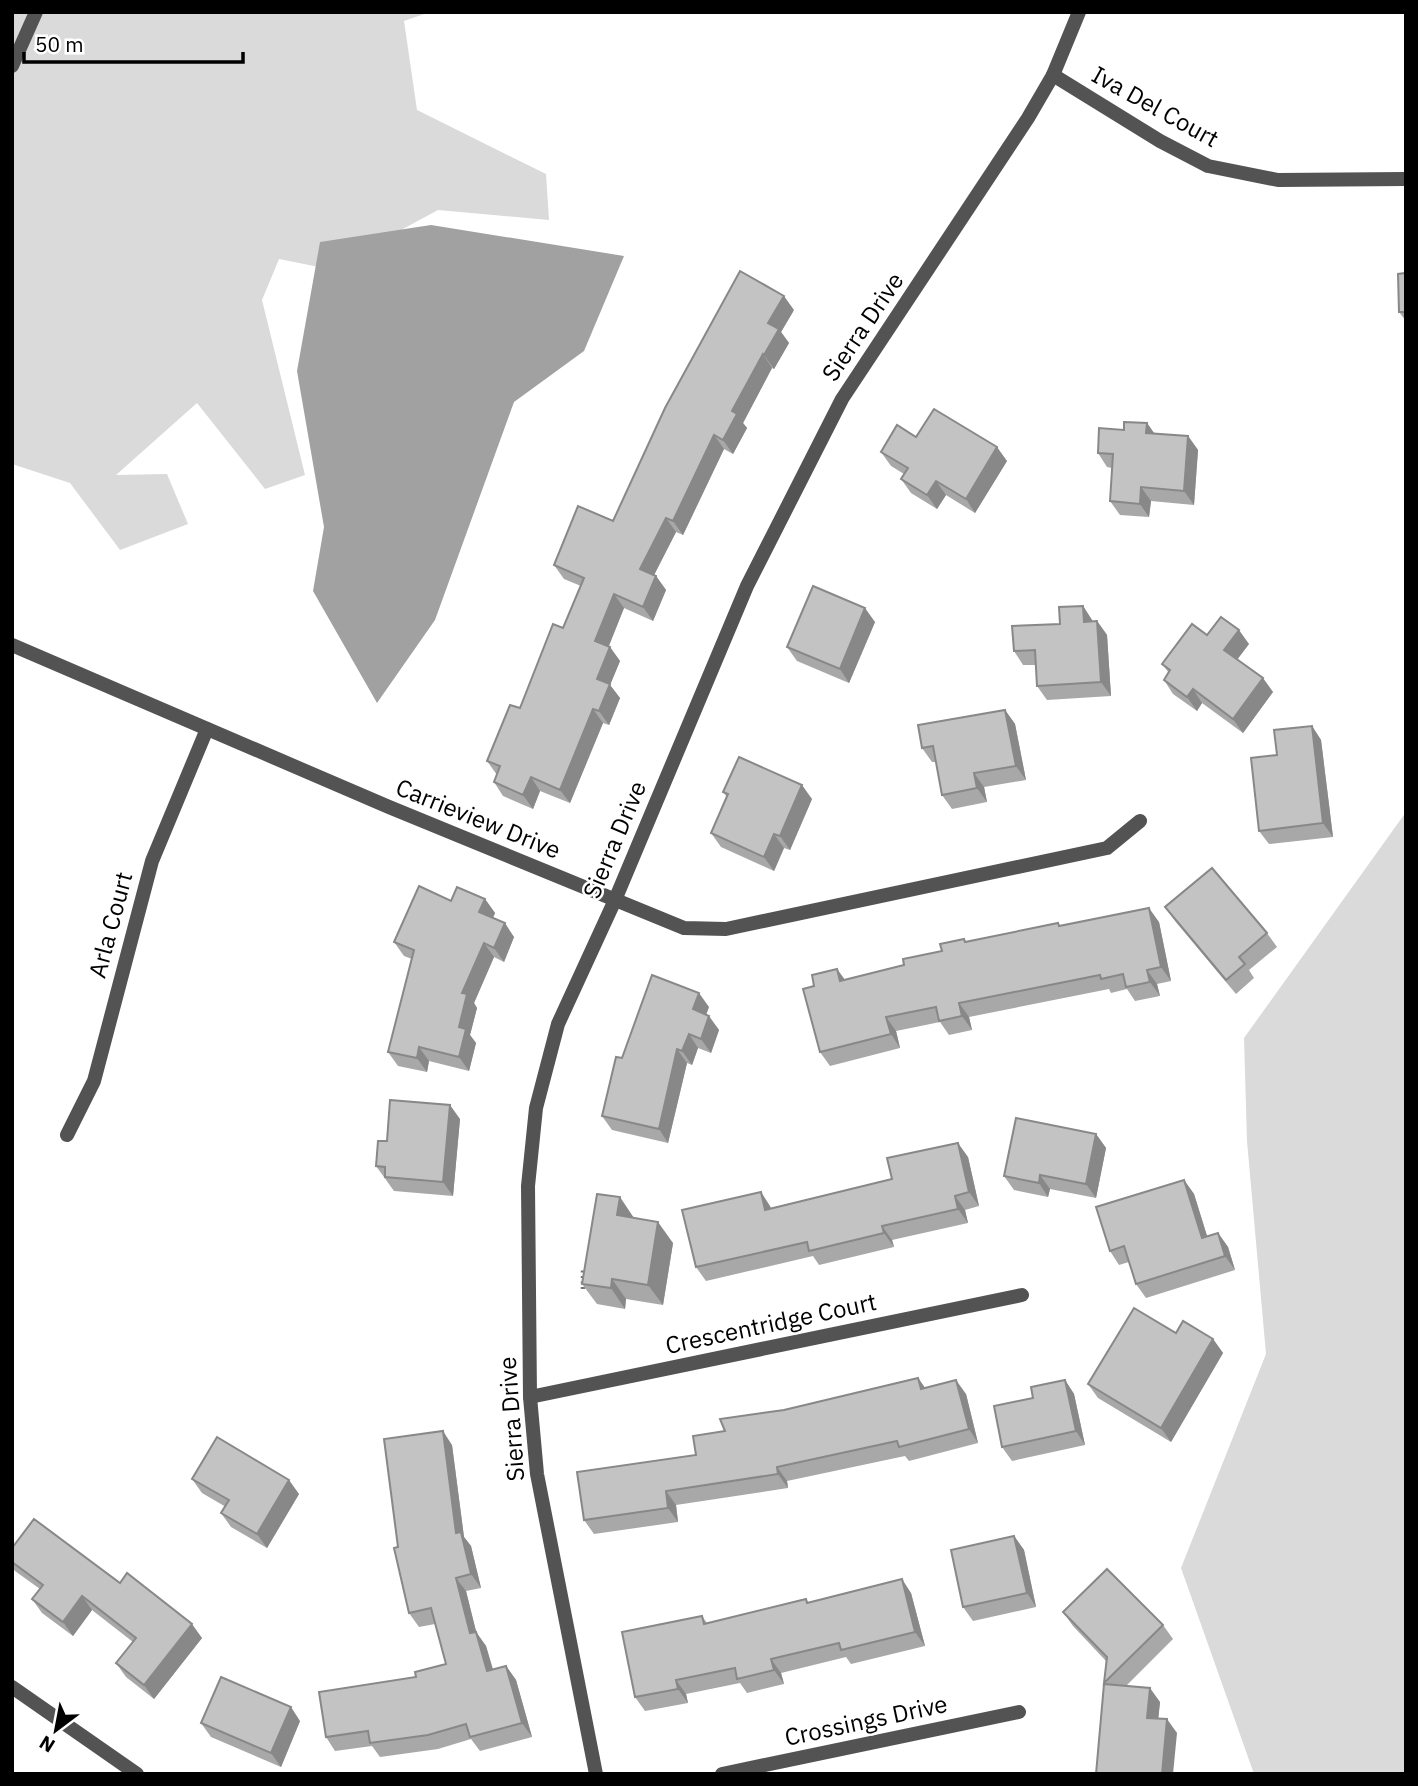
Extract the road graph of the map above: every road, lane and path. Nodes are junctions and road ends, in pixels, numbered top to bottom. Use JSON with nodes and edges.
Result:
{"nodes":[{"id":1,"x":36,"y":12,"type":"edge"},
{"id":2,"x":1079,"y":12,"type":"edge"},
{"id":3,"x":12,"y":66,"type":"edge"},
{"id":4,"x":1053,"y":75,"type":"junction"},
{"id":5,"x":1406,"y":179,"type":"edge"},
{"id":6,"x":12,"y":645,"type":"edge"},
{"id":7,"x":207,"y":729,"type":"junction"},
{"id":8,"x":1140,"y":821,"type":"dead end"},
{"id":9,"x":615,"y":900,"type":"junction"},
{"id":10,"x":67,"y":1135,"type":"dead end"},
{"id":11,"x":583,"y":1268,"type":"edge"},
{"id":12,"x":583,"y":1289,"type":"edge"},
{"id":13,"x":1022,"y":1295,"type":"dead end"},
{"id":14,"x":530,"y":1398,"type":"junction"},
{"id":15,"x":12,"y":1687,"type":"edge"},
{"id":16,"x":1019,"y":1712,"type":"dead end"},
{"id":17,"x":137,"y":1774,"type":"edge"},
{"id":18,"x":596,"y":1774,"type":"edge"},
{"id":19,"x":722,"y":1774,"type":"edge"}],
"edges":[{"from":1,"to":3,"type":"street"},
{"from":2,"to":4,"type":"street","name":"Sierra Drive"},
{"from":4,"to":5,"type":"street","name":"Iva Del Court"},
{"from":4,"to":9,"type":"street","name":"Sierra Drive"},
{"from":6,"to":7,"type":"street","name":"Carrieview Drive"},
{"from":7,"to":9,"type":"street","name":"Carrieview Drive"},
{"from":7,"to":10,"type":"street","name":"Arla Court"},
{"from":8,"to":9,"type":"street","name":"Carrieview Drive"},
{"from":9,"to":14,"type":"street","name":"Sierra Drive"},
{"from":11,"to":12,"type":"path"},
{"from":13,"to":14,"type":"street","name":"Crescentridge Court"},
{"from":14,"to":18,"type":"street","name":"Sierra Drive"},
{"from":15,"to":17,"type":"street"},
{"from":16,"to":19,"type":"street","name":"Crossings Drive"}]}
